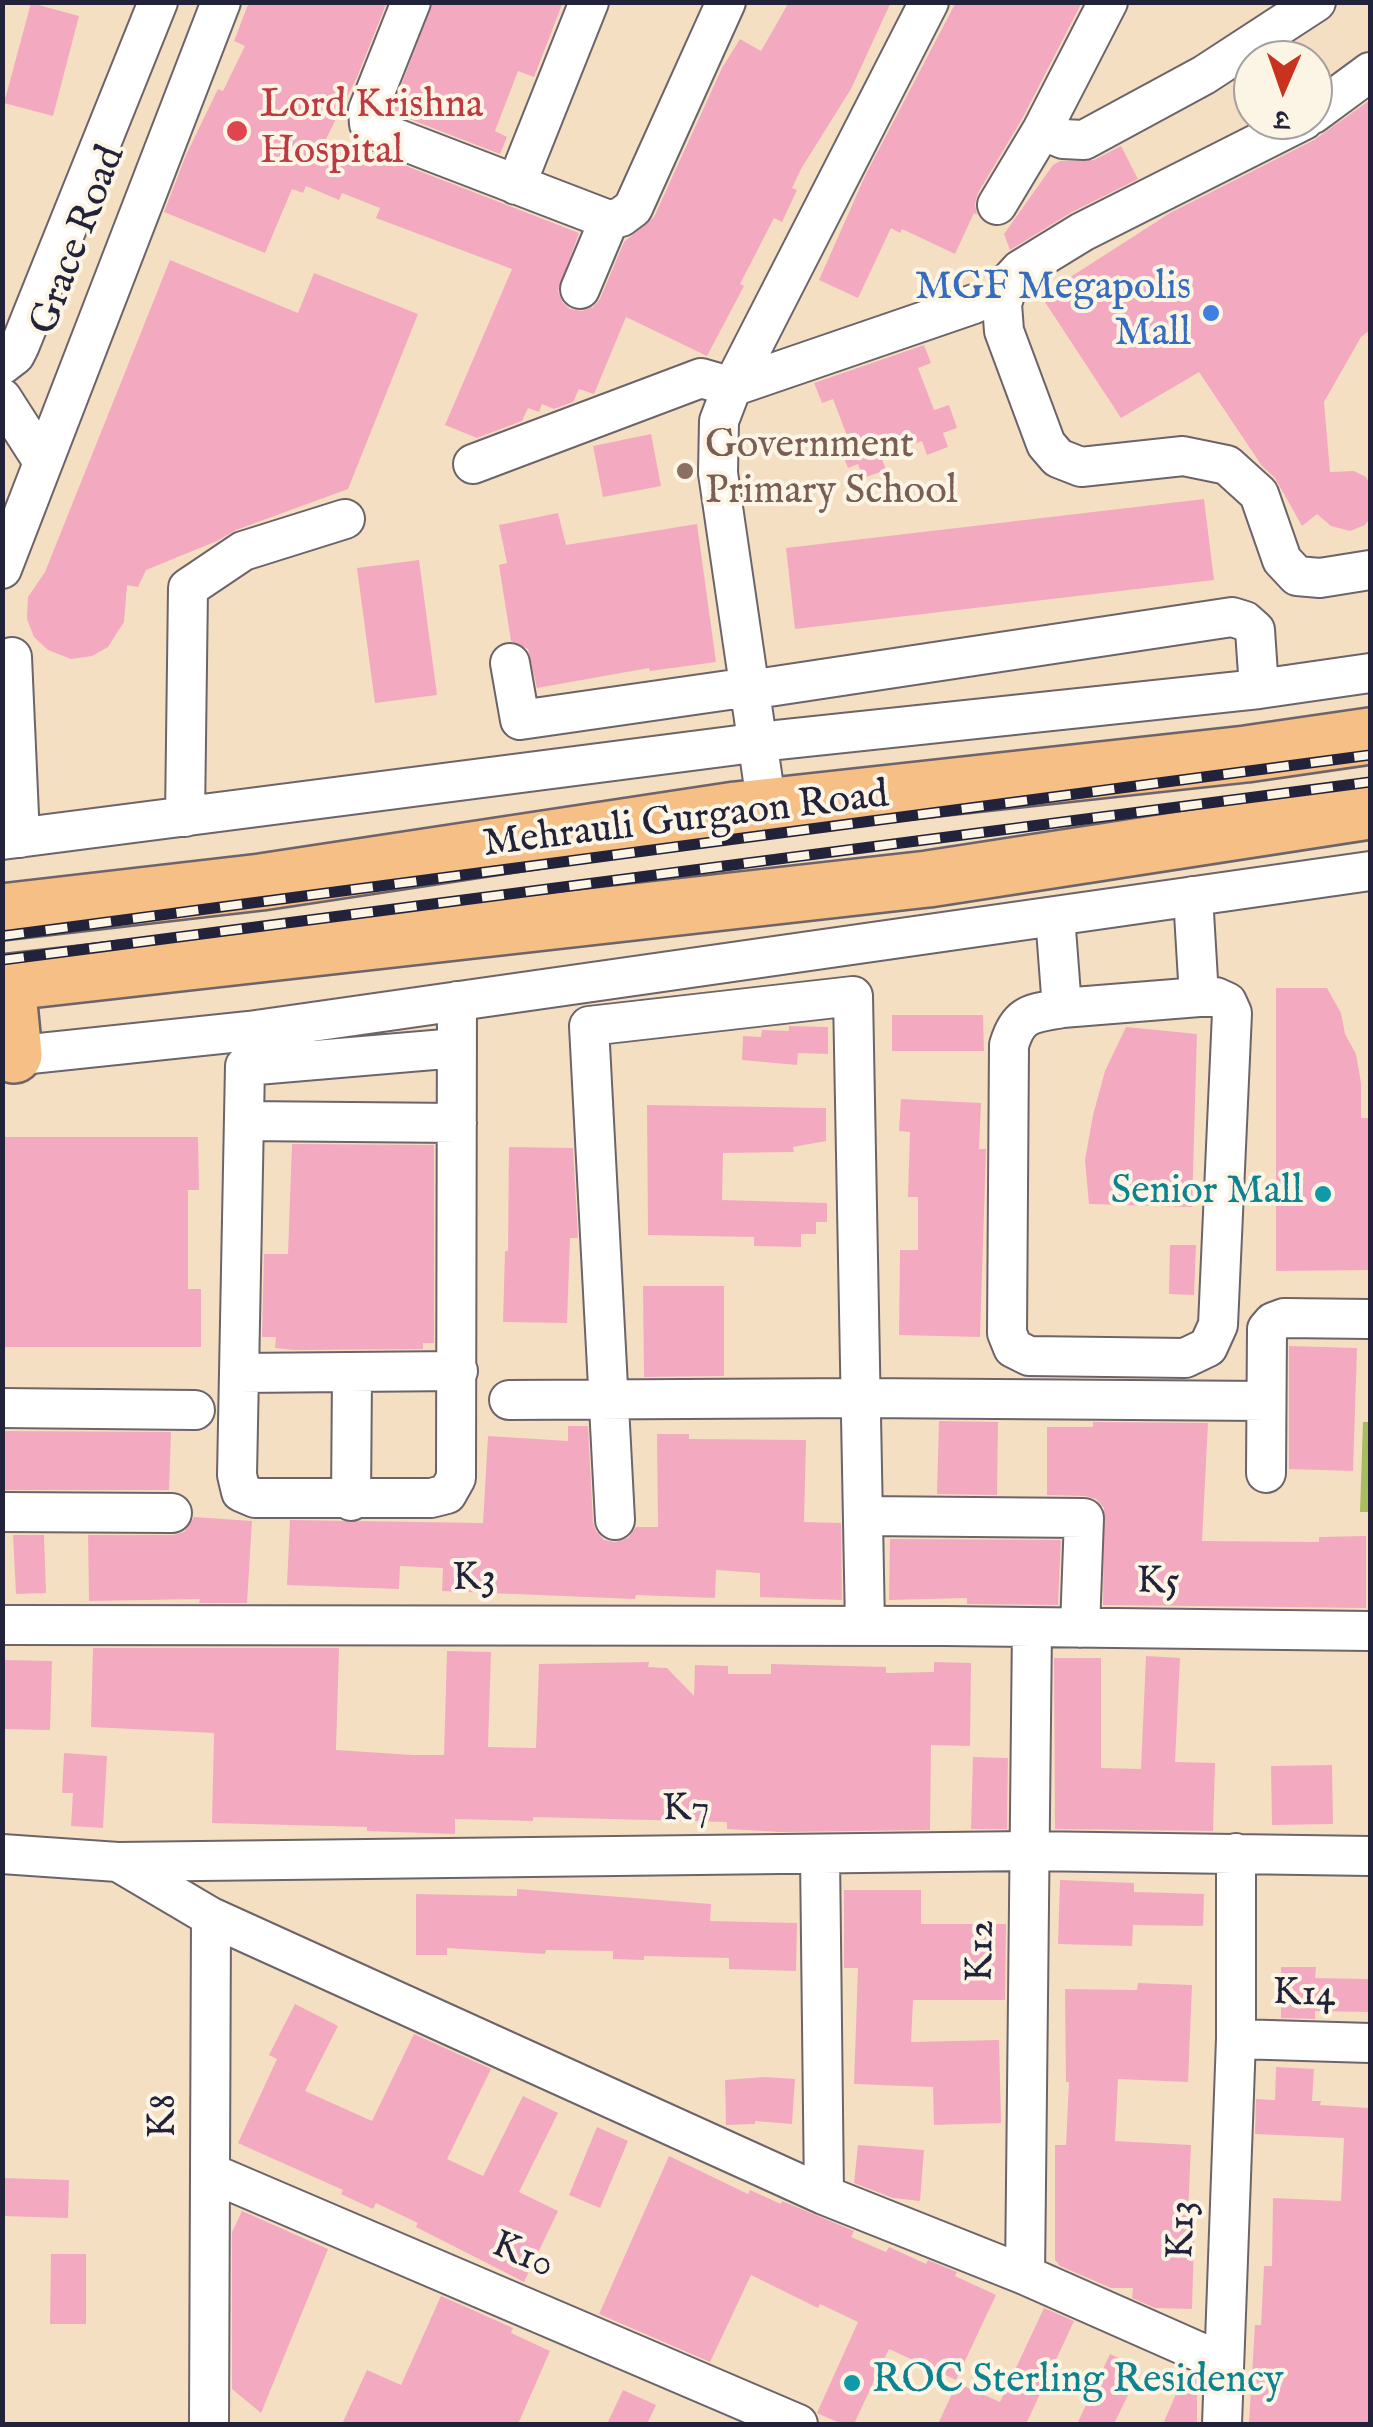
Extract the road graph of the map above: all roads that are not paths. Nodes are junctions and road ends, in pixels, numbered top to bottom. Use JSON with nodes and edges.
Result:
{"nodes":[{"id":1,"x":158,"y":2,"type":"edge"},
{"id":2,"x":222,"y":2,"type":"edge"},
{"id":3,"x":411,"y":2,"type":"edge"},
{"id":4,"x":589,"y":2,"type":"edge"},
{"id":5,"x":726,"y":2,"type":"edge"},
{"id":6,"x":929,"y":2,"type":"edge"},
{"id":7,"x":1108,"y":2,"type":"edge"},
{"id":8,"x":1316,"y":2,"type":"edge"},
{"id":9,"x":1370,"y":72,"type":"edge"},
{"id":10,"x":1333,"y":99,"type":"edge"},
{"id":11,"x":1042,"y":130,"type":"junction"},
{"id":12,"x":1264,"y":140,"type":"edge"},
{"id":13,"x":516,"y":185,"type":"junction"},
{"id":14,"x":998,"y":205,"type":"dead end"},
{"id":15,"x":610,"y":220,"type":"junction"},
{"id":16,"x":580,"y":289,"type":"dead end"},
{"id":17,"x":974,"y":304,"type":"dead end"},
{"id":18,"x":2,"y":364,"type":"edge"},
{"id":19,"x":732,"y":387,"type":"junction"},
{"id":20,"x":2,"y":398,"type":"edge"},
{"id":21,"x":43,"y":462,"type":"junction"},
{"id":22,"x":473,"y":464,"type":"dead end"},
{"id":23,"x":11,"y":516,"type":"edge"},
{"id":24,"x":345,"y":519,"type":"dead end"},
{"id":25,"x":2,"y":569,"type":"edge"},
{"id":26,"x":1370,"y":570,"type":"edge"},
{"id":27,"x":12,"y":658,"type":"dead end"},
{"id":28,"x":510,"y":662,"type":"dead end"},
{"id":29,"x":1370,"y":673,"type":"edge"},
{"id":30,"x":1259,"y":689,"type":"junction"},
{"id":31,"x":750,"y":690,"type":"junction"},
{"id":32,"x":1370,"y":736,"type":"edge"},
{"id":33,"x":755,"y":743,"type":"junction"},
{"id":34,"x":767,"y":808,"type":"junction"},
{"id":35,"x":1370,"y":811,"type":"edge"},
{"id":36,"x":185,"y":817,"type":"junction"},
{"id":37,"x":11,"y":839,"type":"edge"},
{"id":38,"x":1370,"y":871,"type":"edge"},
{"id":39,"x":260,"y":882,"type":"junction"},
{"id":40,"x":1194,"y":896,"type":"junction"},
{"id":41,"x":2,"y":912,"type":"edge"},
{"id":42,"x":1055,"y":916,"type":"junction"},
{"id":43,"x":267,"y":952,"type":"junction"},
{"id":44,"x":5,"y":983,"type":"edge"},
{"id":45,"x":1198,"y":997,"type":"junction"},
{"id":46,"x":457,"y":1001,"type":"junction"},
{"id":47,"x":1062,"y":1008,"type":"junction"},
{"id":48,"x":247,"y":1048,"type":"junction"},
{"id":49,"x":456,"y":1048,"type":"junction"},
{"id":50,"x":8,"y":1056,"type":"edge"},
{"id":51,"x":244,"y":1122,"type":"junction"},
{"id":52,"x":457,"y":1123,"type":"junction"},
{"id":53,"x":1370,"y":1318,"type":"edge"},
{"id":54,"x":458,"y":1371,"type":"junction"},
{"id":55,"x":240,"y":1373,"type":"junction"},
{"id":56,"x":352,"y":1374,"type":"junction"},
{"id":57,"x":861,"y":1398,"type":"junction"},
{"id":58,"x":509,"y":1400,"type":"dead end"},
{"id":59,"x":608,"y":1400,"type":"junction"},
{"id":60,"x":1266,"y":1401,"type":"junction"},
{"id":61,"x":2,"y":1408,"type":"edge"},
{"id":62,"x":195,"y":1410,"type":"dead end"},
{"id":63,"x":1266,"y":1473,"type":"dead end"},
{"id":64,"x":351,"y":1501,"type":"junction"},
{"id":65,"x":2,"y":1512,"type":"edge"},
{"id":66,"x":172,"y":1513,"type":"dead end"},
{"id":67,"x":863,"y":1516,"type":"junction"},
{"id":68,"x":614,"y":1520,"type":"dead end"},
{"id":69,"x":2,"y":1625,"type":"edge"},
{"id":70,"x":865,"y":1626,"type":"junction"},
{"id":71,"x":945,"y":1626,"type":"joint"},
{"id":72,"x":1032,"y":1627,"type":"junction"},
{"id":73,"x":1080,"y":1628,"type":"junction"},
{"id":74,"x":1370,"y":1632,"type":"edge"},
{"id":75,"x":1029,"y":1852,"type":"junction"},
{"id":76,"x":1236,"y":1853,"type":"junction"},
{"id":77,"x":2,"y":1854,"type":"edge"},
{"id":78,"x":820,"y":1855,"type":"junction"},
{"id":79,"x":1370,"y":1856,"type":"edge"},
{"id":80,"x":118,"y":1862,"type":"junction"},
{"id":81,"x":211,"y":1917,"type":"junction"},
{"id":82,"x":1236,"y":2039,"type":"junction"},
{"id":83,"x":1370,"y":2043,"type":"edge"},
{"id":84,"x":211,"y":2173,"type":"junction"},
{"id":85,"x":824,"y":2195,"type":"junction"},
{"id":86,"x":1025,"y":2275,"type":"junction"},
{"id":87,"x":1224,"y":2363,"type":"junction"},
{"id":88,"x":213,"y":2423,"type":"edge"},
{"id":89,"x":798,"y":2424,"type":"edge"},
{"id":90,"x":1222,"y":2424,"type":"edge"}],
"edges":[{"from":1,"to":18,"type":"street"},
{"from":2,"to":21,"type":"street","name":"Grace Road"},
{"from":3,"to":13,"type":"street"},
{"from":4,"to":13,"type":"street"},
{"from":5,"to":15,"type":"street"},
{"from":6,"to":19,"type":"street"},
{"from":7,"to":11,"type":"street"},
{"from":8,"to":11,"type":"street"},
{"from":9,"to":10,"type":"street"},
{"from":11,"to":14,"type":"street"},
{"from":12,"to":26,"type":"street"},
{"from":13,"to":15,"type":"street"},
{"from":15,"to":16,"type":"street"},
{"from":17,"to":19,"type":"street"},
{"from":19,"to":22,"type":"street"},
{"from":19,"to":31,"type":"street"},
{"from":20,"to":21,"type":"street"},
{"from":21,"to":23,"type":"street","name":"Grace Road"},
{"from":23,"to":25,"type":"street","name":"Grace Road"},
{"from":24,"to":36,"type":"street"},
{"from":27,"to":37,"type":"street"},
{"from":28,"to":31,"type":"street"},
{"from":29,"to":30,"type":"street"},
{"from":30,"to":31,"type":"street"},
{"from":30,"to":33,"type":"street"},
{"from":31,"to":33,"type":"street"},
{"from":32,"to":34,"type":"highway","name":"Mehrauli Gurgaon Road"},
{"from":33,"to":34,"type":"street"},
{"from":33,"to":36,"type":"street"},
{"from":34,"to":39,"type":"highway","name":"Mehrauli Gurgaon Road"},
{"from":35,"to":43,"type":"highway","name":"Mehrauli Gurgaon Road"},
{"from":36,"to":37,"type":"street"},
{"from":38,"to":40,"type":"street"},
{"from":39,"to":41,"type":"highway","name":"Mehrauli Gurgaon Road"},
{"from":39,"to":43,"type":"highway"},
{"from":40,"to":42,"type":"street"},
{"from":40,"to":45,"type":"street"},
{"from":42,"to":46,"type":"street"},
{"from":42,"to":47,"type":"street"},
{"from":43,"to":44,"type":"highway","name":"Mehrauli Gurgaon Road"},
{"from":44,"to":50,"type":"highway"},
{"from":45,"to":47,"type":"street"},
{"from":45,"to":47,"type":"street"},
{"from":46,"to":48,"type":"street"},
{"from":46,"to":49,"type":"street"},
{"from":48,"to":49,"type":"street"},
{"from":48,"to":50,"type":"street"},
{"from":48,"to":51,"type":"street"},
{"from":49,"to":52,"type":"street"},
{"from":51,"to":52,"type":"street"},
{"from":51,"to":55,"type":"street"},
{"from":52,"to":54,"type":"street"},
{"from":53,"to":60,"type":"street"},
{"from":54,"to":56,"type":"street"},
{"from":54,"to":64,"type":"street"},
{"from":55,"to":56,"type":"street"},
{"from":55,"to":64,"type":"street"},
{"from":56,"to":64,"type":"street"},
{"from":57,"to":59,"type":"street"},
{"from":57,"to":59,"type":"street"},
{"from":57,"to":60,"type":"street"},
{"from":57,"to":67,"type":"street"},
{"from":58,"to":59,"type":"street"},
{"from":59,"to":68,"type":"street"},
{"from":60,"to":63,"type":"street"},
{"from":61,"to":62,"type":"street"},
{"from":65,"to":66,"type":"street"},
{"from":67,"to":70,"type":"street"},
{"from":67,"to":73,"type":"street"},
{"from":69,"to":70,"type":"street","name":"K3"},
{"from":70,"to":71,"type":"street","name":"K3"},
{"from":71,"to":72,"type":"street","name":"K5"},
{"from":72,"to":73,"type":"street","name":"K5"},
{"from":72,"to":75,"type":"street","name":"K12"},
{"from":73,"to":74,"type":"street","name":"K5"},
{"from":75,"to":76,"type":"street","name":"K7"},
{"from":75,"to":78,"type":"street","name":"K7"},
{"from":75,"to":86,"type":"street","name":"K12"},
{"from":76,"to":79,"type":"street","name":"K7"},
{"from":76,"to":82,"type":"street","name":"K13"},
{"from":77,"to":80,"type":"street","name":"K7"},
{"from":78,"to":80,"type":"street","name":"K7"},
{"from":78,"to":85,"type":"street"},
{"from":80,"to":81,"type":"street"},
{"from":81,"to":84,"type":"street","name":"K8"},
{"from":81,"to":85,"type":"street"},
{"from":82,"to":83,"type":"street","name":"K14"},
{"from":82,"to":87,"type":"street","name":"K13"},
{"from":84,"to":88,"type":"street","name":"K8"},
{"from":84,"to":89,"type":"street","name":"K10"},
{"from":85,"to":86,"type":"street"},
{"from":86,"to":87,"type":"street"},
{"from":87,"to":90,"type":"street","name":"K13"}]}
